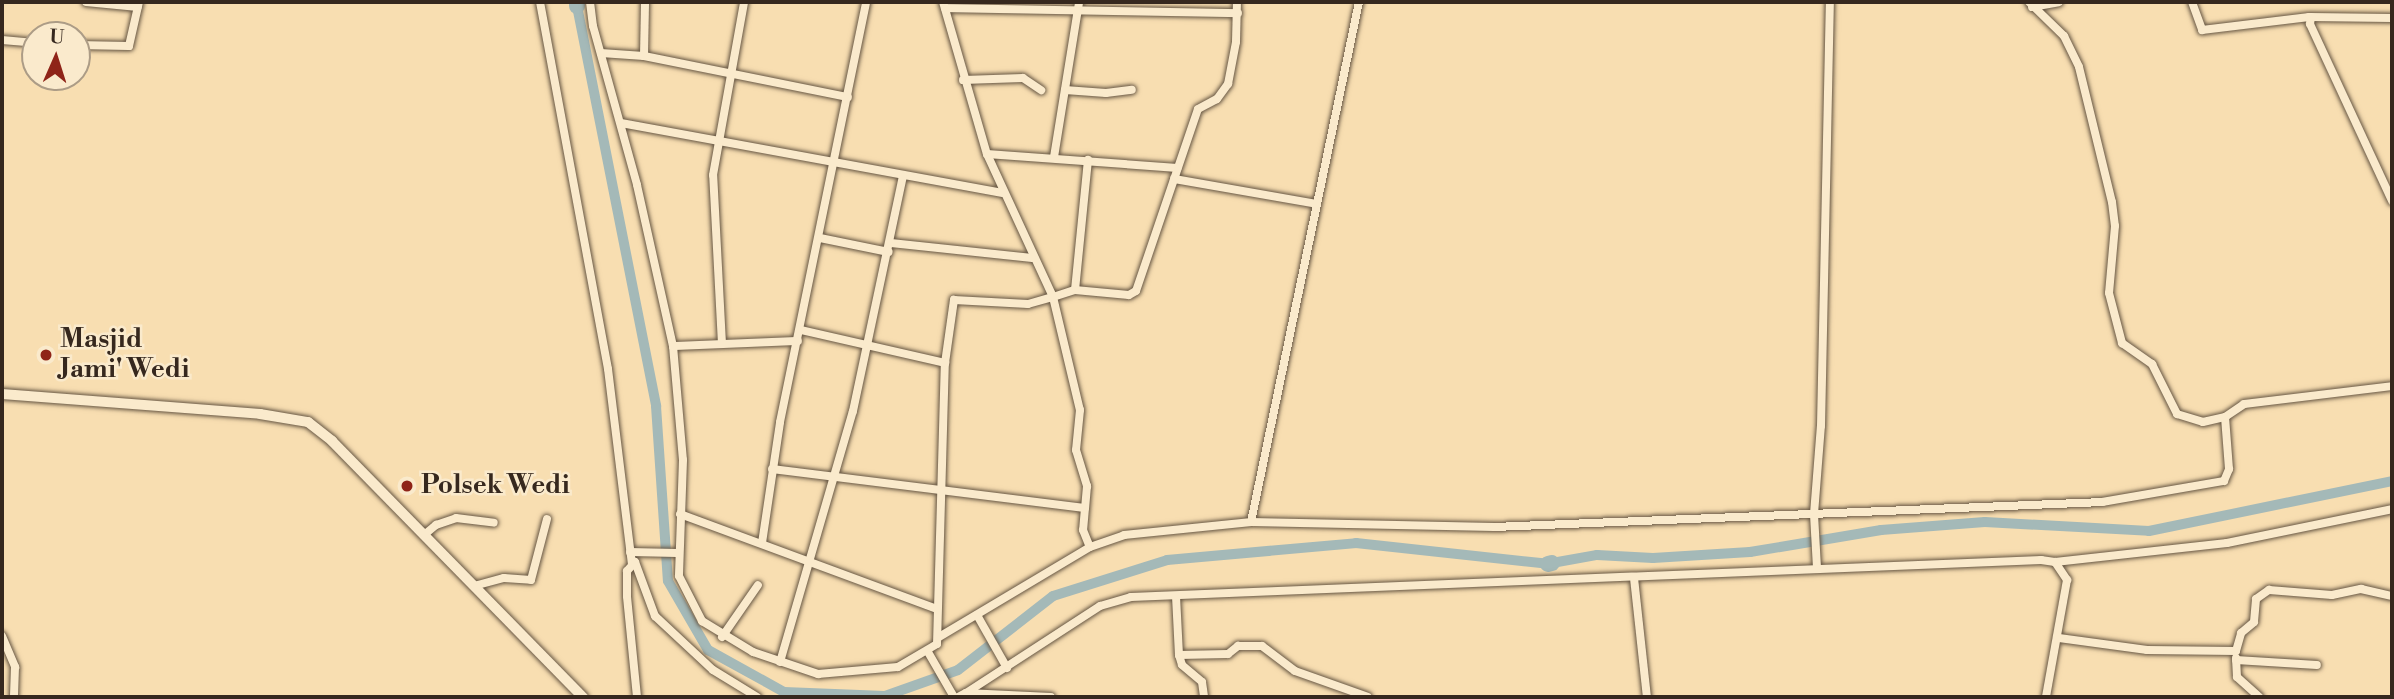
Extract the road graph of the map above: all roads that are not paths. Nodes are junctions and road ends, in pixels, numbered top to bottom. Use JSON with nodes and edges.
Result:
{"nodes":[{"id":1,"x":86,"y":2,"type":"edge"},
{"id":2,"x":540,"y":2,"type":"edge"},
{"id":3,"x":590,"y":2,"type":"edge"},
{"id":4,"x":645,"y":2,"type":"edge"},
{"id":5,"x":744,"y":2,"type":"edge"},
{"id":6,"x":866,"y":2,"type":"edge"},
{"id":7,"x":1079,"y":2,"type":"edge"},
{"id":8,"x":1237,"y":2,"type":"edge"},
{"id":9,"x":1359,"y":2,"type":"edge"},
{"id":10,"x":1830,"y":2,"type":"edge"},
{"id":11,"x":2059,"y":2,"type":"edge"},
{"id":12,"x":2192,"y":2,"type":"edge"},
{"id":13,"x":2031,"y":4,"type":"edge"},
{"id":14,"x":138,"y":5,"type":"edge"},
{"id":15,"x":944,"y":5,"type":"edge"},
{"id":16,"x":992,"y":5,"type":"edge"},
{"id":17,"x":1077,"y":12,"type":"junction"},
{"id":18,"x":1238,"y":13,"type":"junction"},
{"id":19,"x":2311,"y":17,"type":"junction"},
{"id":20,"x":2392,"y":18,"type":"edge"},
{"id":21,"x":2,"y":40,"type":"edge"},
{"id":22,"x":21,"y":42,"type":"edge"},
{"id":23,"x":91,"y":45,"type":"edge"},
{"id":24,"x":601,"y":53,"type":"junction"},
{"id":25,"x":644,"y":56,"type":"junction"},
{"id":26,"x":730,"y":74,"type":"junction"},
{"id":27,"x":963,"y":80,"type":"junction"},
{"id":28,"x":1041,"y":90,"type":"dead end"},
{"id":29,"x":1065,"y":90,"type":"junction"},
{"id":30,"x":1132,"y":90,"type":"dead end"},
{"id":31,"x":848,"y":97,"type":"junction"},
{"id":32,"x":621,"y":122,"type":"junction"},
{"id":33,"x":718,"y":139,"type":"junction"},
{"id":34,"x":987,"y":154,"type":"junction"},
{"id":35,"x":1054,"y":157,"type":"junction"},
{"id":36,"x":1088,"y":160,"type":"junction"},
{"id":37,"x":835,"y":163,"type":"junction"},
{"id":38,"x":1177,"y":168,"type":"junction"},
{"id":39,"x":903,"y":176,"type":"junction"},
{"id":40,"x":1174,"y":179,"type":"junction"},
{"id":41,"x":1003,"y":193,"type":"junction"},
{"id":42,"x":2392,"y":201,"type":"edge"},
{"id":43,"x":1317,"y":204,"type":"junction"},
{"id":44,"x":820,"y":238,"type":"junction"},
{"id":45,"x":890,"y":248,"type":"junction"},
{"id":46,"x":1032,"y":258,"type":"junction"},
{"id":47,"x":1075,"y":290,"type":"junction"},
{"id":48,"x":1053,"y":297,"type":"junction"},
{"id":49,"x":801,"y":330,"type":"junction"},
{"id":50,"x":798,"y":341,"type":"junction"},
{"id":51,"x":722,"y":344,"type":"junction"},
{"id":52,"x":673,"y":346,"type":"junction"},
{"id":53,"x":869,"y":347,"type":"junction"},
{"id":54,"x":945,"y":363,"type":"junction"},
{"id":55,"x":2392,"y":386,"type":"edge"},
{"id":56,"x":2,"y":394,"type":"edge"},
{"id":57,"x":2225,"y":417,"type":"junction"},
{"id":58,"x":772,"y":469,"type":"junction"},
{"id":59,"x":834,"y":477,"type":"junction"},
{"id":60,"x":943,"y":489,"type":"junction"},
{"id":61,"x":1085,"y":508,"type":"junction"},
{"id":62,"x":2392,"y":509,"type":"edge"},
{"id":63,"x":1814,"y":512,"type":"junction"},
{"id":64,"x":680,"y":514,"type":"junction"},
{"id":65,"x":547,"y":519,"type":"dead end"},
{"id":66,"x":1251,"y":522,"type":"junction"},
{"id":67,"x":494,"y":523,"type":"dead end"},
{"id":68,"x":424,"y":535,"type":"junction"},
{"id":69,"x":762,"y":543,"type":"junction"},
{"id":70,"x":1090,"y":547,"type":"junction"},
{"id":71,"x":630,"y":552,"type":"junction"},
{"id":72,"x":676,"y":553,"type":"junction"},
{"id":73,"x":2055,"y":562,"type":"junction"},
{"id":74,"x":632,"y":564,"type":"junction"},
{"id":75,"x":811,"y":564,"type":"junction"},
{"id":76,"x":1817,"y":566,"type":"junction"},
{"id":77,"x":1634,"y":578,"type":"junction"},
{"id":78,"x":758,"y":585,"type":"dead end"},
{"id":79,"x":474,"y":586,"type":"junction"},
{"id":80,"x":1176,"y":596,"type":"junction"},
{"id":81,"x":2392,"y":596,"type":"edge"},
{"id":82,"x":937,"y":608,"type":"junction"},
{"id":83,"x":978,"y":617,"type":"junction"},
{"id":84,"x":722,"y":637,"type":"junction"},
{"id":85,"x":939,"y":637,"type":"junction"},
{"id":86,"x":2059,"y":638,"type":"junction"},
{"id":87,"x":3,"y":640,"type":"edge"},
{"id":88,"x":930,"y":655,"type":"junction"},
{"id":89,"x":1179,"y":655,"type":"junction"},
{"id":90,"x":2236,"y":656,"type":"junction"},
{"id":91,"x":780,"y":662,"type":"junction"},
{"id":92,"x":2317,"y":665,"type":"dead end"},
{"id":93,"x":1005,"y":666,"type":"junction"},
{"id":94,"x":957,"y":696,"type":"edge"},
{"id":95,"x":13,"y":697,"type":"edge"},
{"id":96,"x":583,"y":697,"type":"edge"},
{"id":97,"x":636,"y":697,"type":"edge"},
{"id":98,"x":757,"y":697,"type":"edge"},
{"id":99,"x":1051,"y":697,"type":"edge"},
{"id":100,"x":1204,"y":697,"type":"edge"},
{"id":101,"x":1368,"y":697,"type":"edge"},
{"id":102,"x":1647,"y":697,"type":"edge"},
{"id":103,"x":2046,"y":697,"type":"edge"},
{"id":104,"x":2259,"y":697,"type":"edge"}],
"edges":[{"from":1,"to":14,"type":"street"},
{"from":2,"to":71,"type":"street"},
{"from":3,"to":24,"type":"street"},
{"from":4,"to":25,"type":"street"},
{"from":5,"to":26,"type":"street"},
{"from":6,"to":31,"type":"street"},
{"from":7,"to":17,"type":"street"},
{"from":8,"to":18,"type":"street"},
{"from":9,"to":43,"type":"street"},
{"from":10,"to":63,"type":"street"},
{"from":11,"to":13,"type":"street"},
{"from":12,"to":19,"type":"street"},
{"from":13,"to":57,"type":"street"},
{"from":14,"to":23,"type":"street"},
{"from":15,"to":16,"type":"street"},
{"from":15,"to":27,"type":"street"},
{"from":16,"to":17,"type":"street"},
{"from":17,"to":18,"type":"street"},
{"from":17,"to":29,"type":"street"},
{"from":18,"to":38,"type":"street"},
{"from":19,"to":20,"type":"street"},
{"from":19,"to":42,"type":"street"},
{"from":21,"to":22,"type":"street"},
{"from":24,"to":25,"type":"street"},
{"from":24,"to":32,"type":"street"},
{"from":25,"to":26,"type":"street"},
{"from":26,"to":31,"type":"street"},
{"from":26,"to":33,"type":"street"},
{"from":27,"to":28,"type":"street"},
{"from":27,"to":34,"type":"street"},
{"from":29,"to":30,"type":"street"},
{"from":29,"to":35,"type":"street"},
{"from":31,"to":37,"type":"street"},
{"from":32,"to":33,"type":"street"},
{"from":32,"to":52,"type":"street"},
{"from":33,"to":37,"type":"street"},
{"from":33,"to":51,"type":"street"},
{"from":34,"to":35,"type":"street"},
{"from":34,"to":41,"type":"street"},
{"from":35,"to":36,"type":"street"},
{"from":36,"to":38,"type":"street"},
{"from":36,"to":47,"type":"street"},
{"from":37,"to":39,"type":"street"},
{"from":37,"to":44,"type":"street"},
{"from":38,"to":40,"type":"street"},
{"from":39,"to":41,"type":"street"},
{"from":39,"to":45,"type":"street"},
{"from":40,"to":43,"type":"street"},
{"from":40,"to":47,"type":"street"},
{"from":41,"to":46,"type":"street"},
{"from":43,"to":66,"type":"street"},
{"from":44,"to":45,"type":"street"},
{"from":44,"to":49,"type":"street"},
{"from":45,"to":46,"type":"street"},
{"from":45,"to":53,"type":"street"},
{"from":46,"to":48,"type":"street"},
{"from":47,"to":48,"type":"street"},
{"from":48,"to":54,"type":"street"},
{"from":48,"to":61,"type":"street"},
{"from":49,"to":50,"type":"street"},
{"from":49,"to":53,"type":"street"},
{"from":50,"to":51,"type":"street"},
{"from":50,"to":58,"type":"street"},
{"from":51,"to":52,"type":"street"},
{"from":52,"to":64,"type":"street"},
{"from":53,"to":54,"type":"street"},
{"from":53,"to":59,"type":"street"},
{"from":54,"to":60,"type":"street"},
{"from":55,"to":57,"type":"street"},
{"from":56,"to":68,"type":"main road"},
{"from":57,"to":63,"type":"street"},
{"from":58,"to":59,"type":"street"},
{"from":58,"to":69,"type":"street"},
{"from":59,"to":60,"type":"street"},
{"from":59,"to":75,"type":"street"},
{"from":60,"to":61,"type":"street"},
{"from":60,"to":82,"type":"street"},
{"from":61,"to":70,"type":"street"},
{"from":62,"to":73,"type":"street"},
{"from":63,"to":66,"type":"street"},
{"from":63,"to":76,"type":"street"},
{"from":64,"to":69,"type":"street"},
{"from":64,"to":72,"type":"street"},
{"from":65,"to":79,"type":"street"},
{"from":66,"to":70,"type":"street"},
{"from":67,"to":68,"type":"street"},
{"from":68,"to":79,"type":"main road"},
{"from":69,"to":75,"type":"street"},
{"from":70,"to":83,"type":"street"},
{"from":71,"to":72,"type":"street"},
{"from":71,"to":74,"type":"street"},
{"from":72,"to":84,"type":"street"},
{"from":73,"to":76,"type":"street"},
{"from":73,"to":86,"type":"street"},
{"from":74,"to":97,"type":"street"},
{"from":74,"to":98,"type":"street"},
{"from":75,"to":82,"type":"street"},
{"from":75,"to":91,"type":"street"},
{"from":76,"to":77,"type":"street"},
{"from":77,"to":80,"type":"street"},
{"from":77,"to":102,"type":"street"},
{"from":78,"to":84,"type":"street"},
{"from":79,"to":96,"type":"main road"},
{"from":80,"to":89,"type":"street"},
{"from":80,"to":93,"type":"street"},
{"from":81,"to":90,"type":"street"},
{"from":82,"to":85,"type":"street"},
{"from":83,"to":85,"type":"street"},
{"from":83,"to":93,"type":"street"},
{"from":84,"to":91,"type":"street"},
{"from":85,"to":88,"type":"street"},
{"from":86,"to":90,"type":"street"},
{"from":86,"to":103,"type":"street"},
{"from":87,"to":95,"type":"street"},
{"from":88,"to":91,"type":"street"},
{"from":88,"to":94,"type":"street"},
{"from":89,"to":100,"type":"street"},
{"from":89,"to":101,"type":"street"},
{"from":90,"to":92,"type":"street"},
{"from":90,"to":104,"type":"street"},
{"from":93,"to":94,"type":"street"},
{"from":94,"to":99,"type":"street"}]}
